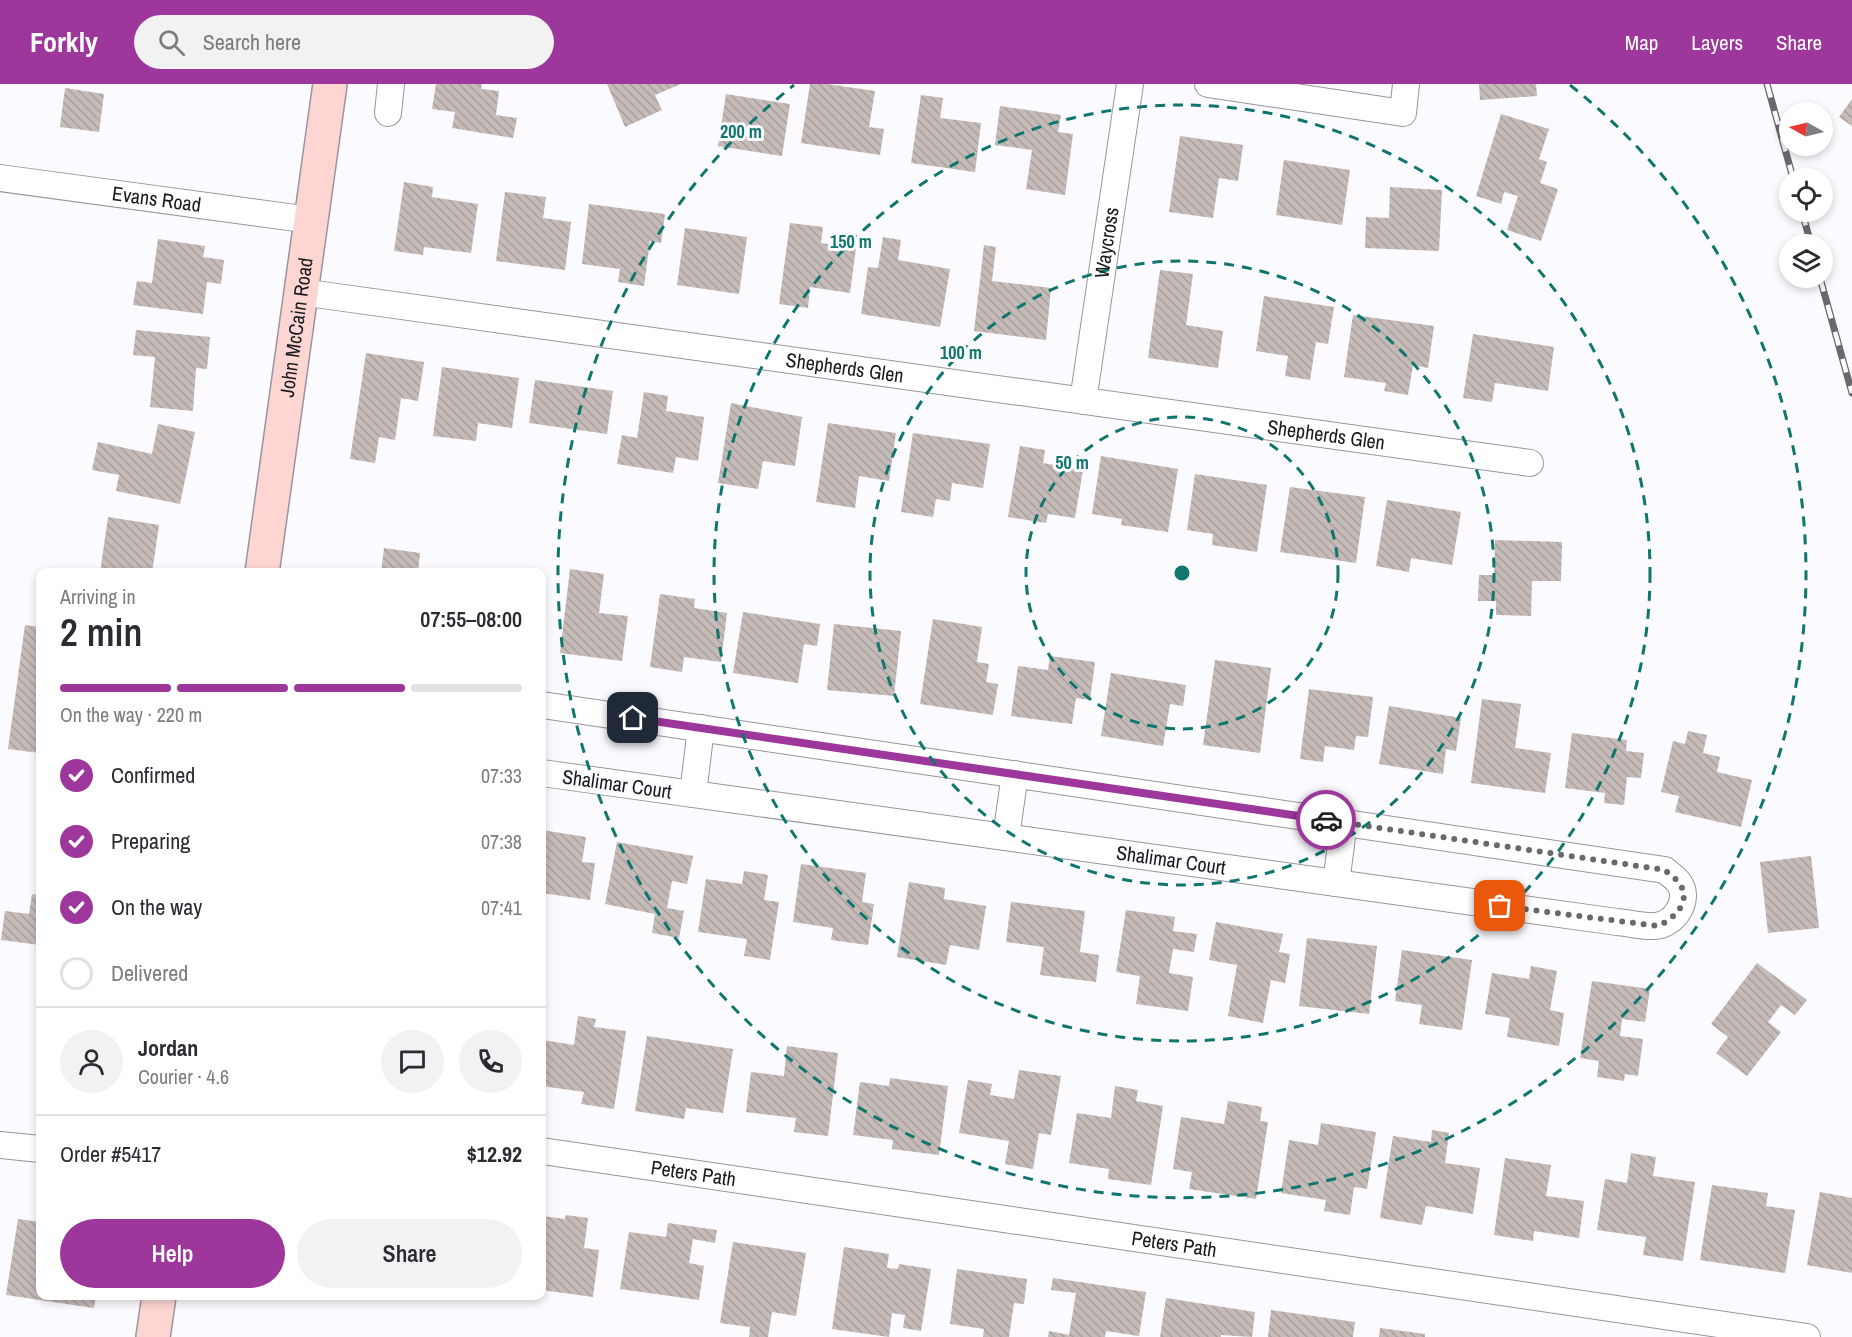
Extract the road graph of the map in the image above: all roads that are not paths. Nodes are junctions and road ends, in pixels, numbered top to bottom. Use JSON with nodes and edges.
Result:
{"nodes":[{"id":1,"x":330,"y":84,"type":"edge"},
{"id":2,"x":391,"y":84,"type":"edge"},
{"id":3,"x":1130,"y":84,"type":"edge"},
{"id":4,"x":1208,"y":84,"type":"edge"},
{"id":5,"x":1406,"y":84,"type":"edge"},
{"id":6,"x":388,"y":113,"type":"dead end"},
{"id":7,"x":0,"y":178,"type":"edge"},
{"id":8,"x":311,"y":220,"type":"junction"},
{"id":9,"x":301,"y":292,"type":"junction"},
{"id":10,"x":1083,"y":401,"type":"junction"},
{"id":11,"x":1530,"y":463,"type":"dead end"},
{"id":12,"x":263,"y":568,"type":"edge"},
{"id":13,"x":546,"y":706,"type":"edge"},
{"id":14,"x":701,"y":728,"type":"junction"},
{"id":15,"x":546,"y":774,"type":"edge"},
{"id":16,"x":1015,"y":774,"type":"junction"},
{"id":17,"x":693,"y":794,"type":"junction"},
{"id":18,"x":1344,"y":822,"type":"junction"},
{"id":19,"x":1006,"y":837,"type":"junction"},
{"id":20,"x":1336,"y":883,"type":"junction"},
{"id":21,"x":0,"y":1145,"type":"edge"},
{"id":22,"x":36,"y":1149,"type":"edge"},
{"id":23,"x":546,"y":1152,"type":"edge"},
{"id":24,"x":158,"y":1300,"type":"edge"},
{"id":25,"x":153,"y":1337,"type":"edge"},
{"id":26,"x":1807,"y":1337,"type":"edge"}],
"edges":[{"from":1,"to":8,"type":"main road","name":"John McCain Road"},
{"from":2,"to":6,"type":"street"},
{"from":3,"to":10,"type":"street","name":"Waycross"},
{"from":4,"to":5,"type":"street"},
{"from":7,"to":8,"type":"street","name":"Evans Road"},
{"from":8,"to":9,"type":"main road","name":"John McCain Road"},
{"from":9,"to":10,"type":"street","name":"Shepherds Glen"},
{"from":9,"to":12,"type":"main road","name":"John McCain Road"},
{"from":10,"to":11,"type":"street","name":"Shepherds Glen"},
{"from":13,"to":14,"type":"street","name":"Shalimar Court"},
{"from":14,"to":16,"type":"street","name":"Shalimar Court"},
{"from":14,"to":17,"type":"street","name":"Shalimar Court"},
{"from":15,"to":17,"type":"street","name":"Shalimar Court"},
{"from":16,"to":18,"type":"street","name":"Shalimar Court"},
{"from":16,"to":19,"type":"street"},
{"from":17,"to":19,"type":"street","name":"Shalimar Court"},
{"from":18,"to":20,"type":"street"},
{"from":18,"to":20,"type":"street","name":"Shalimar Court"},
{"from":19,"to":20,"type":"street","name":"Shalimar Court"},
{"from":21,"to":22,"type":"street"},
{"from":23,"to":26,"type":"street","name":"Peters Path"},
{"from":24,"to":25,"type":"main road"}]}
